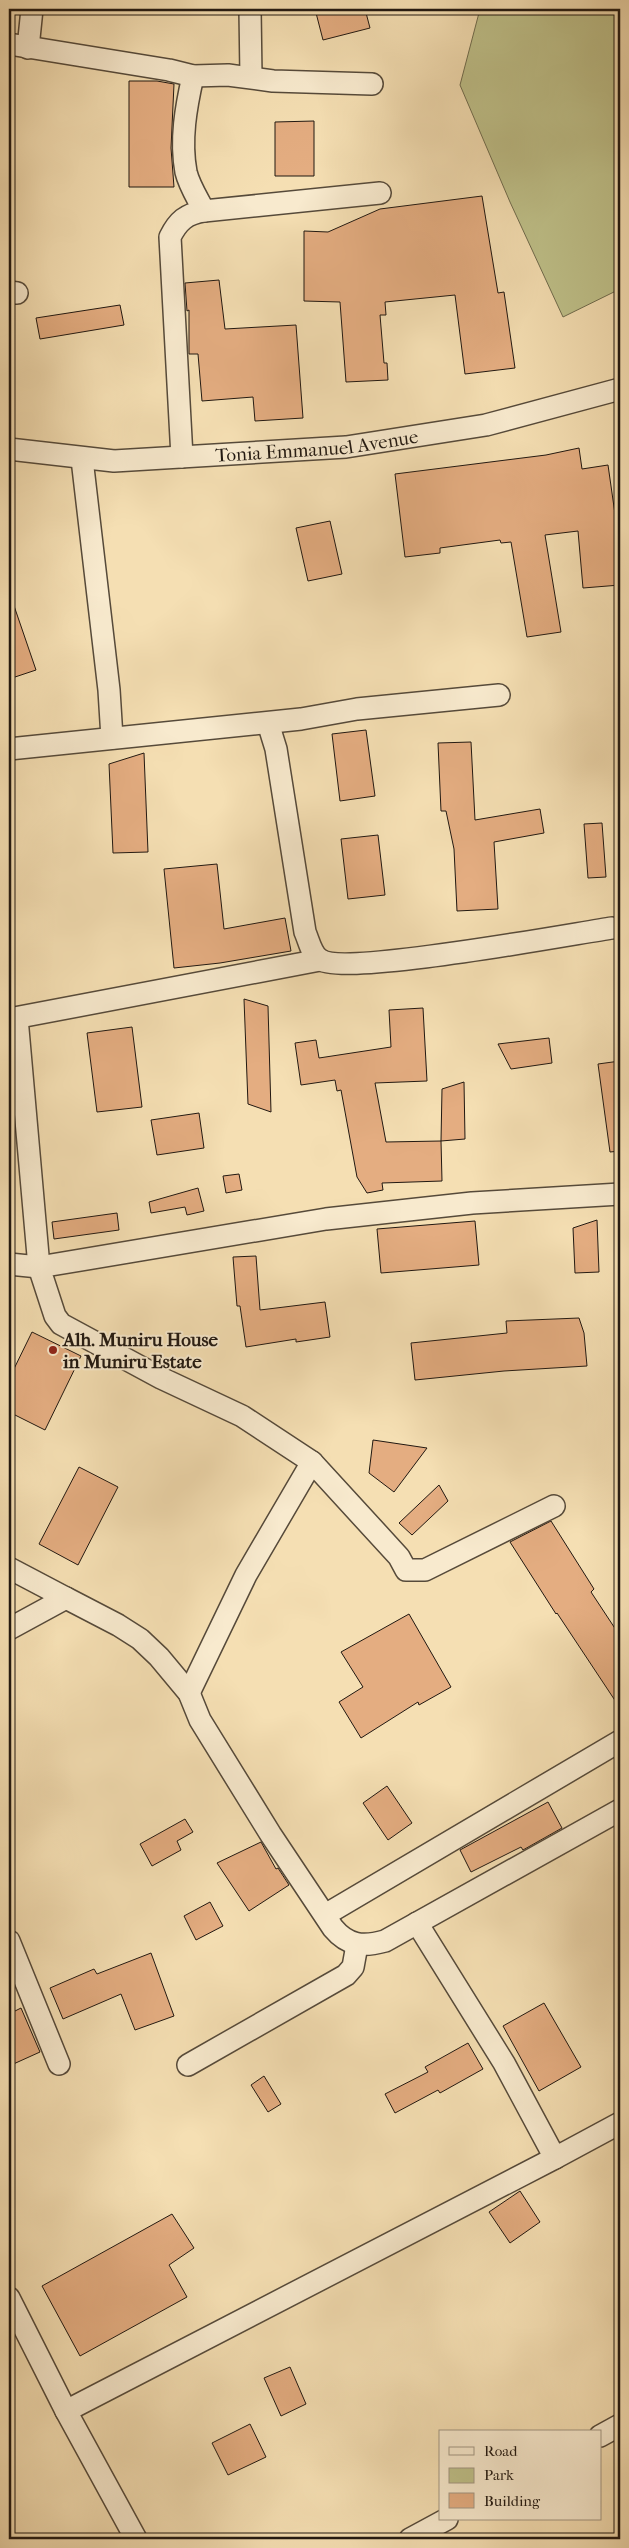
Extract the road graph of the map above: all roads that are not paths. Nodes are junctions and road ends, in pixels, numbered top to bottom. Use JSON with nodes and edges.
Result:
{"nodes":[{"id":1,"x":32,"y":9,"type":"edge"},
{"id":2,"x":250,"y":9,"type":"edge"},
{"id":3,"x":18,"y":46,"type":"edge"},
{"id":4,"x":193,"y":76,"type":"junction"},
{"id":5,"x":251,"y":77,"type":"junction"},
{"id":6,"x":372,"y":84,"type":"dead end"},
{"id":7,"x":380,"y":193,"type":"dead end"},
{"id":8,"x":204,"y":211,"type":"junction"},
{"id":9,"x":620,"y":389,"type":"edge"},
{"id":10,"x":9,"y":449,"type":"edge"},
{"id":11,"x":182,"y":457,"type":"junction"},
{"id":12,"x":82,"y":459,"type":"junction"},
{"id":13,"x":499,"y":695,"type":"dead end"},
{"id":14,"x":268,"y":723,"type":"junction"},
{"id":15,"x":112,"y":738,"type":"junction"},
{"id":16,"x":9,"y":749,"type":"edge"},
{"id":17,"x":612,"y":928,"type":"dead end"},
{"id":18,"x":320,"y":960,"type":"junction"},
{"id":19,"x":13,"y":1019,"type":"edge"},
{"id":20,"x":620,"y":1194,"type":"edge"},
{"id":21,"x":9,"y":1264,"type":"edge"},
{"id":22,"x":38,"y":1267,"type":"junction"},
{"id":23,"x":312,"y":1462,"type":"junction"},
{"id":24,"x":554,"y":1506,"type":"dead end"},
{"id":25,"x":9,"y":1568,"type":"edge"},
{"id":26,"x":66,"y":1598,"type":"junction"},
{"id":27,"x":9,"y":1629,"type":"edge"},
{"id":28,"x":189,"y":1693,"type":"junction"},
{"id":29,"x":620,"y":1741,"type":"edge"},
{"id":30,"x":620,"y":1810,"type":"edge"},
{"id":31,"x":325,"y":1915,"type":"junction"},
{"id":32,"x":417,"y":1923,"type":"junction"},
{"id":33,"x":9,"y":1941,"type":"edge"},
{"id":34,"x":356,"y":1945,"type":"junction"},
{"id":35,"x":59,"y":2064,"type":"dead end"},
{"id":36,"x":188,"y":2065,"type":"dead end"},
{"id":37,"x":620,"y":2123,"type":"edge"},
{"id":38,"x":555,"y":2158,"type":"junction"},
{"id":39,"x":9,"y":2298,"type":"edge"},
{"id":40,"x":66,"y":2411,"type":"junction"},
{"id":41,"x":620,"y":2425,"type":"edge"},
{"id":42,"x":602,"y":2435,"type":"edge"},
{"id":43,"x":445,"y":2520,"type":"edge"},
{"id":44,"x":136,"y":2539,"type":"edge"},
{"id":45,"x":410,"y":2539,"type":"edge"}],
"edges":[{"from":1,"to":3,"type":"street"},
{"from":2,"to":5,"type":"street"},
{"from":3,"to":4,"type":"street"},
{"from":4,"to":5,"type":"street"},
{"from":4,"to":8,"type":"street"},
{"from":5,"to":6,"type":"street"},
{"from":7,"to":8,"type":"street"},
{"from":8,"to":11,"type":"street"},
{"from":9,"to":11,"type":"street","name":"Tonia Emmanuel Avenue"},
{"from":10,"to":12,"type":"street","name":"Tonia Emmanuel Avenue"},
{"from":11,"to":12,"type":"street","name":"Tonia Emmanuel Avenue"},
{"from":12,"to":15,"type":"street"},
{"from":13,"to":14,"type":"street"},
{"from":14,"to":15,"type":"street"},
{"from":14,"to":18,"type":"street"},
{"from":15,"to":16,"type":"street"},
{"from":17,"to":18,"type":"street"},
{"from":18,"to":19,"type":"street"},
{"from":19,"to":22,"type":"street"},
{"from":20,"to":22,"type":"street"},
{"from":21,"to":22,"type":"street"},
{"from":22,"to":23,"type":"street"},
{"from":23,"to":24,"type":"street"},
{"from":23,"to":28,"type":"street"},
{"from":25,"to":26,"type":"street"},
{"from":26,"to":27,"type":"street"},
{"from":26,"to":28,"type":"street"},
{"from":28,"to":31,"type":"street"},
{"from":29,"to":31,"type":"street"},
{"from":30,"to":32,"type":"street"},
{"from":31,"to":34,"type":"street"},
{"from":32,"to":34,"type":"street"},
{"from":32,"to":38,"type":"street"},
{"from":33,"to":35,"type":"street"},
{"from":34,"to":36,"type":"street"},
{"from":37,"to":38,"type":"street"},
{"from":38,"to":40,"type":"street"},
{"from":39,"to":40,"type":"street"},
{"from":40,"to":44,"type":"street"},
{"from":41,"to":42,"type":"street"},
{"from":43,"to":45,"type":"street"}]}
